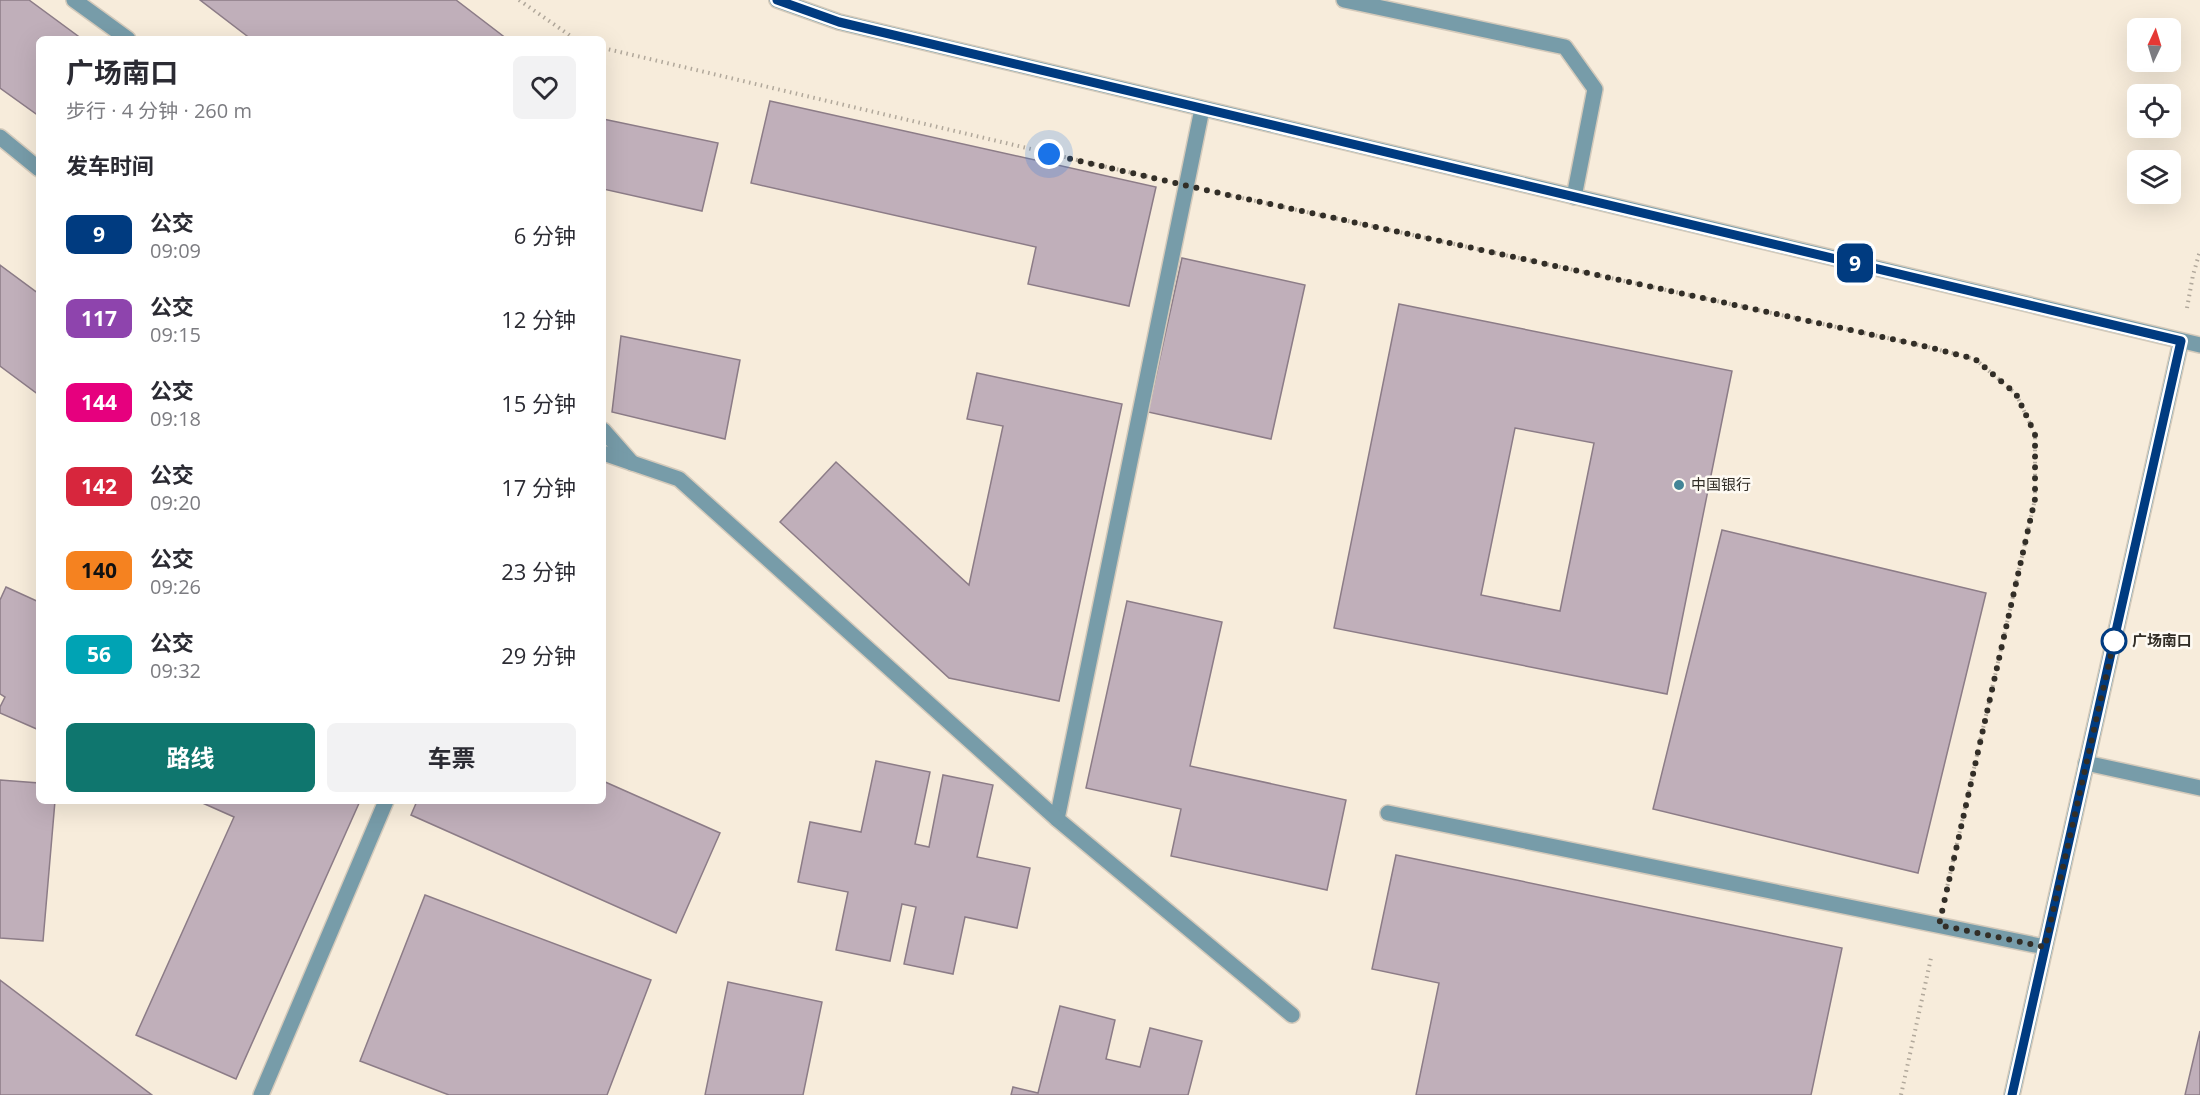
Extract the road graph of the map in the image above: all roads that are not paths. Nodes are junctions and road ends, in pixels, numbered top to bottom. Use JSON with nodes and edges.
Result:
{"nodes":[{"id":1,"x":74,"y":0,"type":"edge"},
{"id":2,"x":777,"y":0,"type":"edge"},
{"id":3,"x":1344,"y":0,"type":"edge"},
{"id":4,"x":125,"y":36,"type":"edge"},
{"id":5,"x":1202,"y":109,"type":"junction"},
{"id":6,"x":0,"y":137,"type":"edge"},
{"id":7,"x":36,"y":167,"type":"edge"},
{"id":8,"x":1574,"y":197,"type":"junction"},
{"id":9,"x":2181,"y":341,"type":"junction"},
{"id":10,"x":2200,"y":345,"type":"edge"},
{"id":11,"x":606,"y":433,"type":"edge"},
{"id":12,"x":606,"y":454,"type":"edge"},
{"id":13,"x":632,"y":463,"type":"junction"},
{"id":14,"x":2086,"y":763,"type":"junction"},
{"id":15,"x":2200,"y":788,"type":"edge"},
{"id":16,"x":385,"y":804,"type":"edge"},
{"id":17,"x":1388,"y":813,"type":"dead end"},
{"id":18,"x":1057,"y":819,"type":"junction"},
{"id":19,"x":2045,"y":947,"type":"junction"},
{"id":20,"x":1292,"y":1015,"type":"dead end"},
{"id":21,"x":261,"y":1095,"type":"edge"},
{"id":22,"x":2012,"y":1095,"type":"edge"}],
"edges":[{"from":1,"to":4,"type":"street"},
{"from":2,"to":5,"type":"street"},
{"from":3,"to":8,"type":"street"},
{"from":5,"to":8,"type":"street"},
{"from":5,"to":18,"type":"street"},
{"from":6,"to":7,"type":"street"},
{"from":8,"to":9,"type":"street"},
{"from":9,"to":10,"type":"street"},
{"from":9,"to":14,"type":"street"},
{"from":11,"to":13,"type":"street"},
{"from":12,"to":13,"type":"street"},
{"from":13,"to":18,"type":"street"},
{"from":14,"to":15,"type":"street"},
{"from":14,"to":19,"type":"street"},
{"from":16,"to":21,"type":"street"},
{"from":17,"to":19,"type":"street"},
{"from":18,"to":20,"type":"street"},
{"from":19,"to":22,"type":"street"}]}
